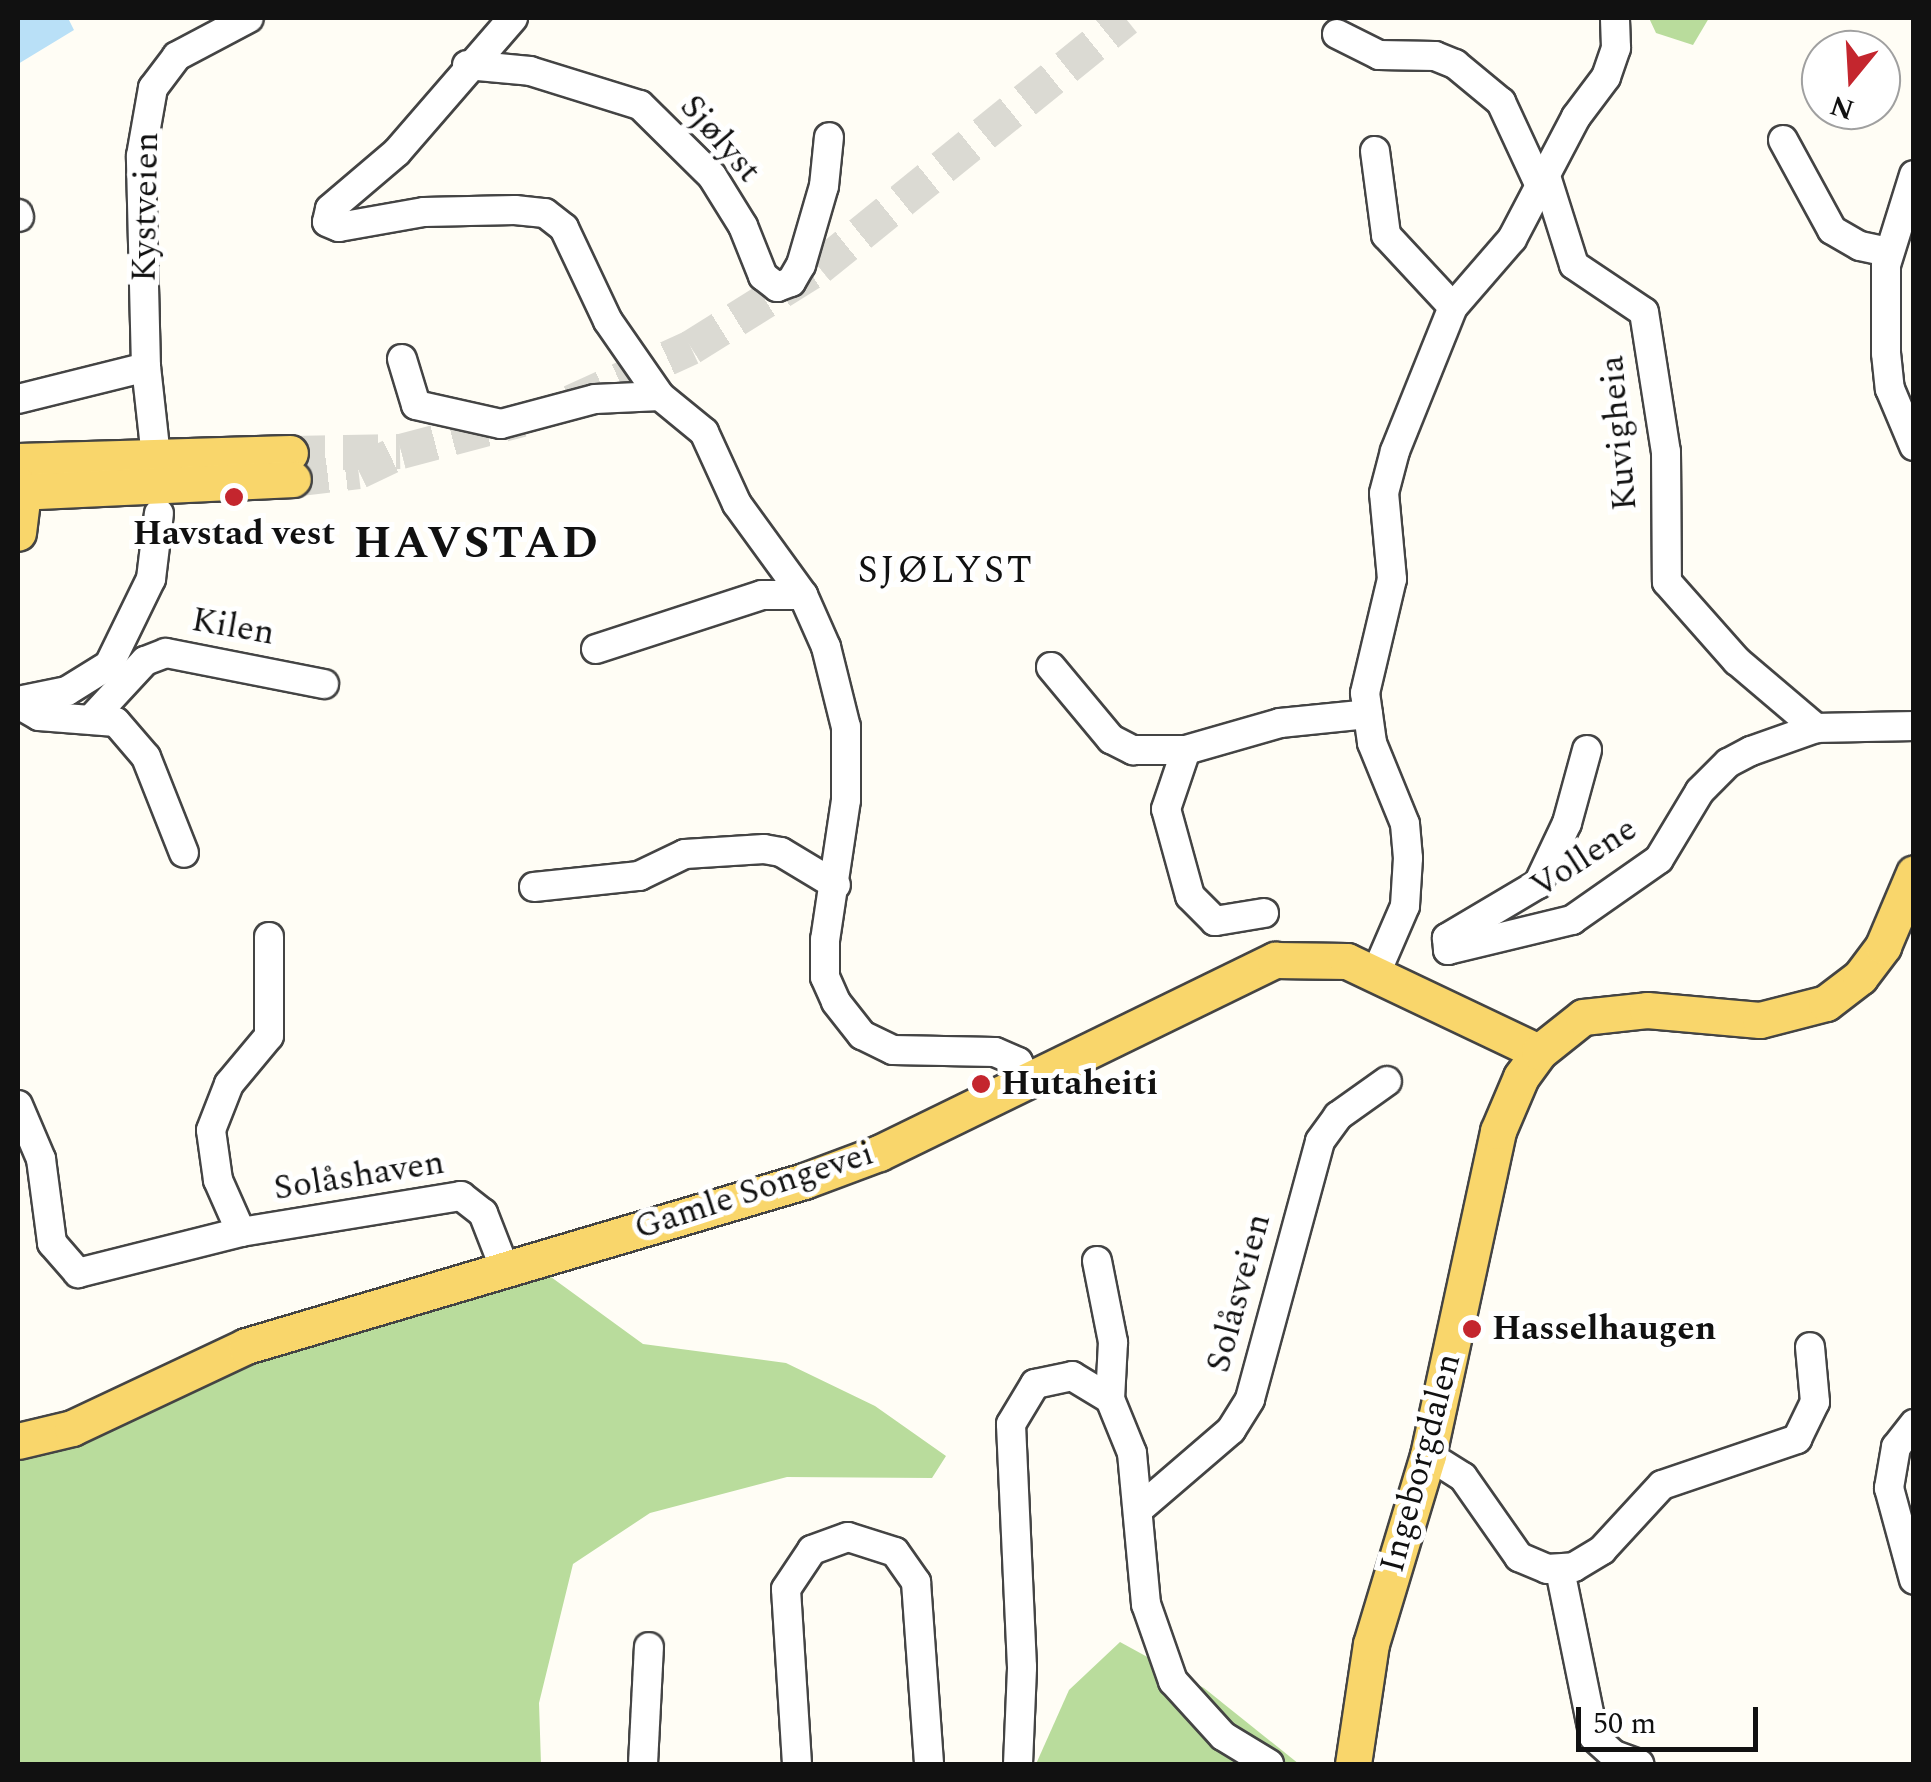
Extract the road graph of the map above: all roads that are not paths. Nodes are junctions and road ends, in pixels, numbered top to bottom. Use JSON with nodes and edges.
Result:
{"nodes":[{"id":1,"x":250,"y":18,"type":"edge"},
{"id":2,"x":513,"y":18,"type":"edge"},
{"id":3,"x":1615,"y":18,"type":"edge"},
{"id":4,"x":1337,"y":34,"type":"dead end"},
{"id":5,"x":467,"y":65,"type":"junction"},
{"id":6,"x":829,"y":137,"type":"dead end"},
{"id":7,"x":1783,"y":140,"type":"dead end"},
{"id":8,"x":1375,"y":151,"type":"dead end"},
{"id":9,"x":1914,"y":176,"type":"edge"},
{"id":10,"x":1542,"y":178,"type":"junction"},
{"id":11,"x":1889,"y":252,"type":"junction"},
{"id":12,"x":1453,"y":307,"type":"junction"},
{"id":13,"x":402,"y":359,"type":"dead end"},
{"id":14,"x":146,"y":367,"type":"junction"},
{"id":15,"x":660,"y":396,"type":"junction"},
{"id":16,"x":18,"y":399,"type":"edge"},
{"id":17,"x":1914,"y":446,"type":"edge"},
{"id":18,"x":155,"y":448,"type":"dead end"},
{"id":19,"x":291,"y":466,"type":"tunnel mouth"},
{"id":20,"x":19,"y":482,"type":"edge"},
{"id":21,"x":158,"y":513,"type":"dead end"},
{"id":22,"x":18,"y":533,"type":"edge"},
{"id":23,"x":802,"y":595,"type":"junction"},
{"id":24,"x":596,"y":649,"type":"dead end"},
{"id":25,"x":1051,"y":667,"type":"dead end"},
{"id":26,"x":324,"y":684,"type":"dead end"},
{"id":27,"x":18,"y":702,"type":"edge"},
{"id":28,"x":1368,"y":714,"type":"junction"},
{"id":29,"x":94,"y":716,"type":"junction"},
{"id":30,"x":1914,"y":726,"type":"edge"},
{"id":31,"x":1816,"y":728,"type":"junction"},
{"id":32,"x":1186,"y":750,"type":"junction"},
{"id":33,"x":1587,"y":750,"type":"dead end"},
{"id":34,"x":184,"y":853,"type":"dead end"},
{"id":35,"x":1914,"y":874,"type":"edge"},
{"id":36,"x":836,"y":885,"type":"junction"},
{"id":37,"x":534,"y":886,"type":"dead end"},
{"id":38,"x":1264,"y":913,"type":"dead end"},
{"id":39,"x":269,"y":937,"type":"dead end"},
{"id":40,"x":1376,"y":974,"type":"junction"},
{"id":41,"x":1539,"y":1052,"type":"junction"},
{"id":42,"x":1026,"y":1078,"type":"junction"},
{"id":43,"x":1387,"y":1082,"type":"dead end"},
{"id":44,"x":18,"y":1105,"type":"edge"},
{"id":45,"x":241,"y":1232,"type":"junction"},
{"id":46,"x":1097,"y":1262,"type":"dead end"},
{"id":47,"x":504,"y":1267,"type":"junction"},
{"id":48,"x":1810,"y":1347,"type":"dead end"},
{"id":49,"x":1110,"y":1399,"type":"junction"},
{"id":50,"x":1914,"y":1424,"type":"edge"},
{"id":51,"x":18,"y":1442,"type":"edge"},
{"id":52,"x":1428,"y":1454,"type":"junction"},
{"id":53,"x":1138,"y":1510,"type":"junction"},
{"id":54,"x":1560,"y":1570,"type":"junction"},
{"id":55,"x":1914,"y":1580,"type":"edge"},
{"id":56,"x":649,"y":1648,"type":"dead end"},
{"id":57,"x":644,"y":1764,"type":"edge"},
{"id":58,"x":797,"y":1764,"type":"edge"},
{"id":59,"x":929,"y":1764,"type":"edge"},
{"id":60,"x":1018,"y":1764,"type":"edge"},
{"id":61,"x":1269,"y":1764,"type":"edge"},
{"id":62,"x":1353,"y":1764,"type":"edge"},
{"id":63,"x":1639,"y":1764,"type":"edge"}],
"edges":[{"from":1,"to":14,"type":"street","name":"Kystveien"},
{"from":2,"to":5,"type":"street"},
{"from":3,"to":10,"type":"street"},
{"from":4,"to":10,"type":"street","name":"Kuvigheia"},
{"from":5,"to":6,"type":"street","name":"Sjølyst"},
{"from":5,"to":15,"type":"street"},
{"from":7,"to":11,"type":"street"},
{"from":8,"to":12,"type":"street"},
{"from":9,"to":11,"type":"street"},
{"from":10,"to":12,"type":"street"},
{"from":10,"to":31,"type":"street","name":"Kuvigheia"},
{"from":11,"to":17,"type":"street"},
{"from":12,"to":28,"type":"street"},
{"from":13,"to":15,"type":"street"},
{"from":14,"to":16,"type":"street"},
{"from":14,"to":18,"type":"street","name":"Kystveien"},
{"from":15,"to":23,"type":"street"},
{"from":19,"to":20,"type":"main road"},
{"from":20,"to":22,"type":"main road"},
{"from":21,"to":27,"type":"street"},
{"from":23,"to":24,"type":"street"},
{"from":23,"to":36,"type":"street"},
{"from":25,"to":32,"type":"street"},
{"from":26,"to":29,"type":"street","name":"Kilen"},
{"from":27,"to":29,"type":"street"},
{"from":28,"to":32,"type":"street"},
{"from":28,"to":40,"type":"street"},
{"from":29,"to":34,"type":"street"},
{"from":30,"to":31,"type":"street","name":"Vollene"},
{"from":31,"to":33,"type":"street","name":"Vollene"},
{"from":32,"to":38,"type":"street"},
{"from":35,"to":41,"type":"main road"},
{"from":36,"to":37,"type":"street"},
{"from":36,"to":42,"type":"street"},
{"from":39,"to":45,"type":"street","name":"Solåshaven"},
{"from":40,"to":41,"type":"main road","name":"Gamle Songevei"},
{"from":40,"to":42,"type":"main road","name":"Gamle Songevei"},
{"from":41,"to":52,"type":"main road","name":"Ingeborgdalen"},
{"from":42,"to":47,"type":"main road","name":"Gamle Songevei"},
{"from":43,"to":53,"type":"street","name":"Solåsveien"},
{"from":44,"to":45,"type":"street","name":"Solåshaven"},
{"from":45,"to":47,"type":"street","name":"Solåshaven"},
{"from":46,"to":49,"type":"street"},
{"from":47,"to":51,"type":"main road","name":"Gamle Songevei"},
{"from":48,"to":54,"type":"street"},
{"from":49,"to":53,"type":"street"},
{"from":49,"to":60,"type":"street"},
{"from":50,"to":55,"type":"street"},
{"from":52,"to":54,"type":"street"},
{"from":52,"to":62,"type":"main road","name":"Ingeborgdalen"},
{"from":53,"to":61,"type":"street"},
{"from":54,"to":63,"type":"street"},
{"from":56,"to":57,"type":"street"},
{"from":58,"to":59,"type":"street"}]}
